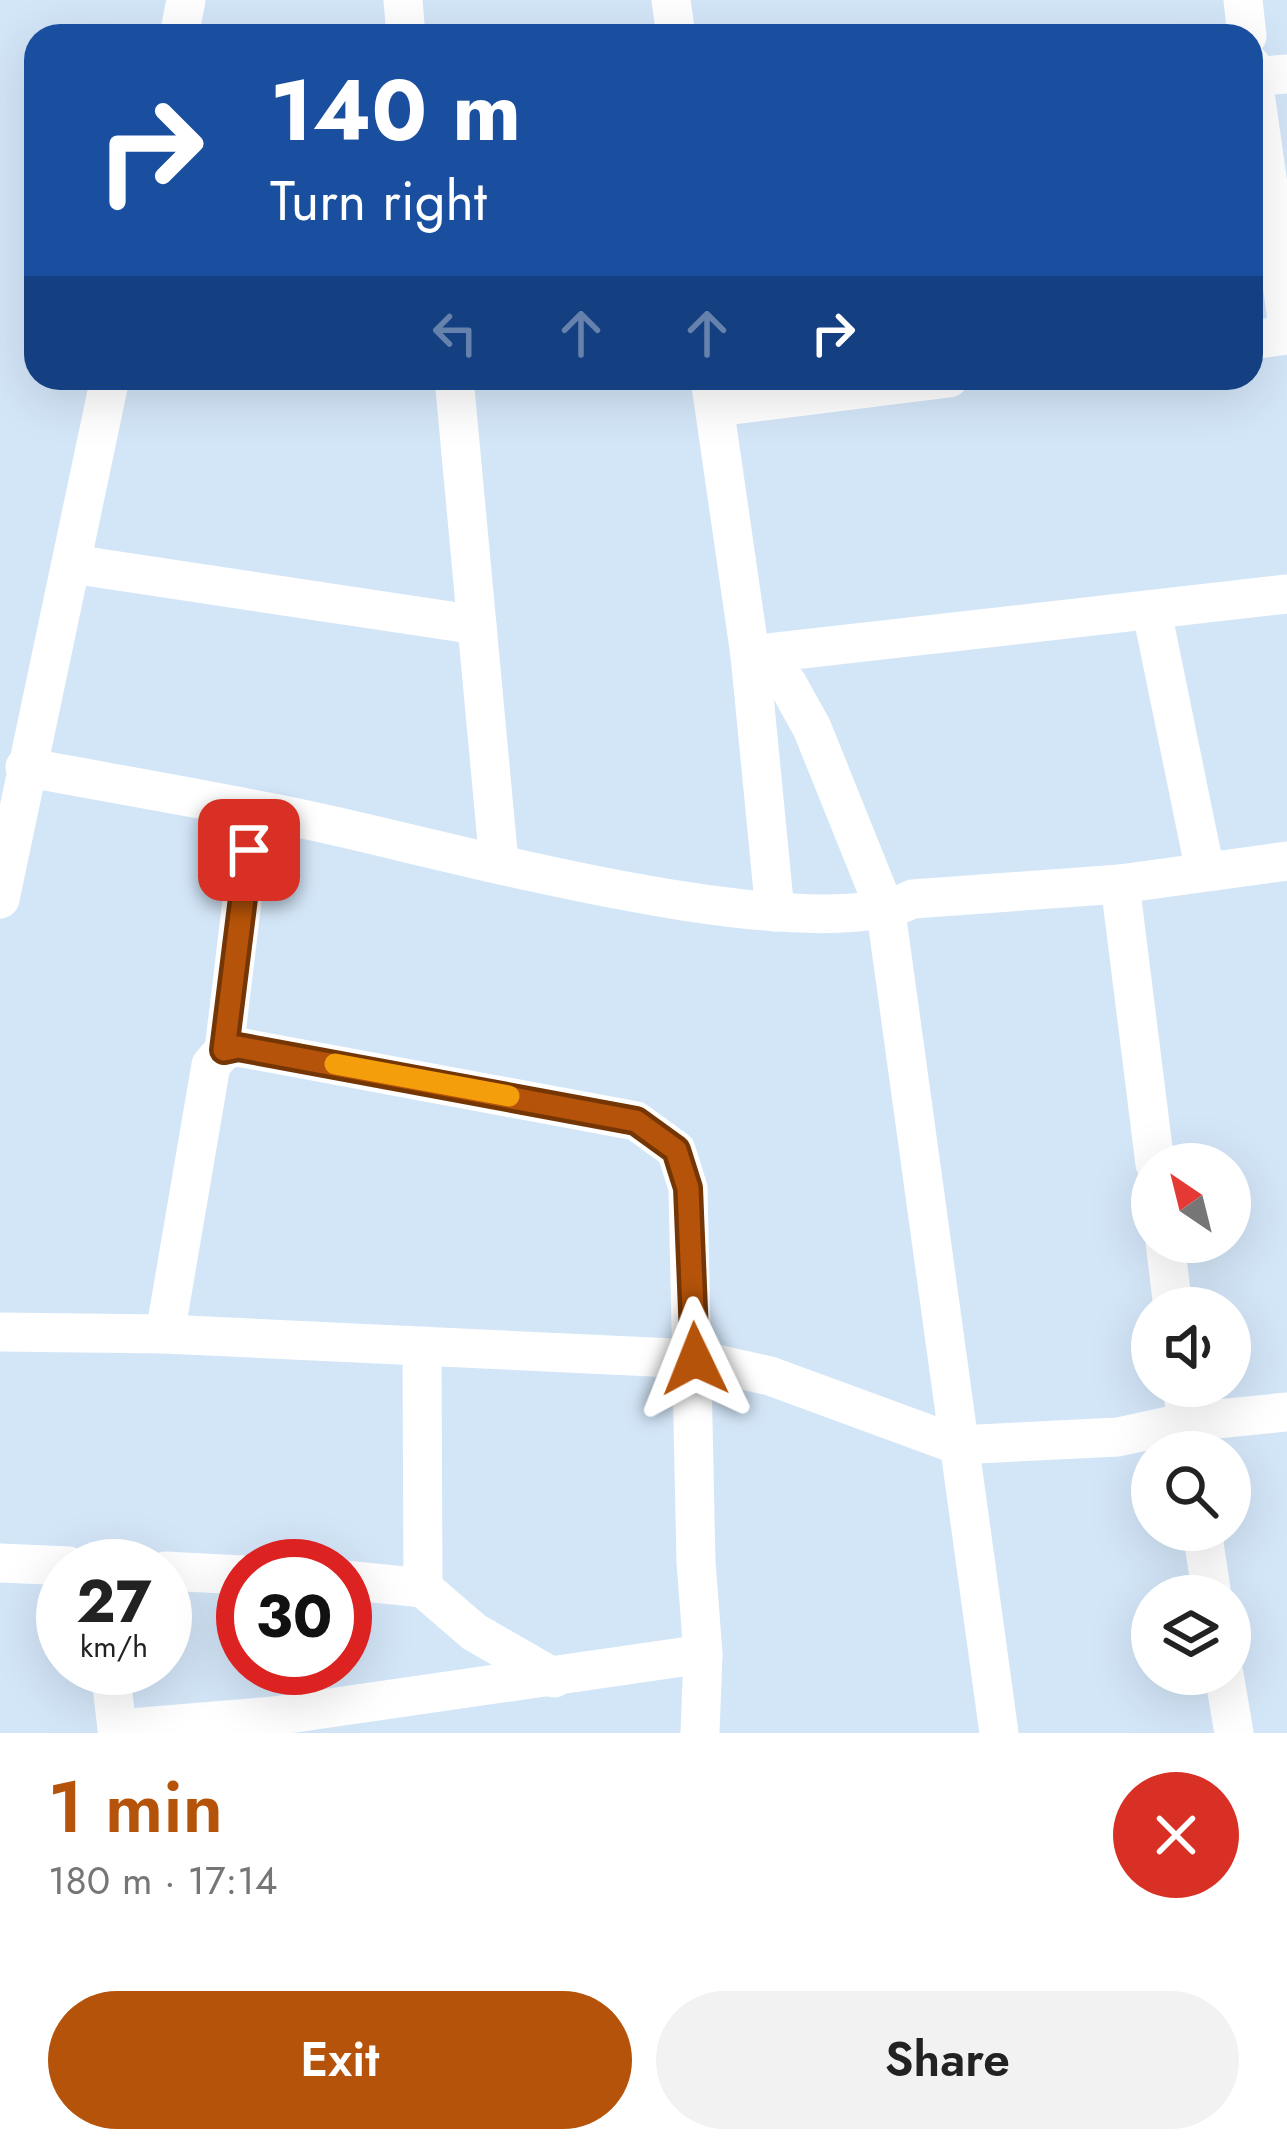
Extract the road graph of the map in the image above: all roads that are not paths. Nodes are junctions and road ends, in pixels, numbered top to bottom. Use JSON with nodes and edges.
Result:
{"nodes":[{"id":1,"x":1263,"y":153,"type":"edge"},
{"id":2,"x":1287,"y":319,"type":"edge"},
{"id":3,"x":108,"y":390,"type":"edge"},
{"id":4,"x":455,"y":390,"type":"edge"},
{"id":5,"x":761,"y":390,"type":"edge"},
{"id":6,"x":714,"y":393,"type":"edge"},
{"id":7,"x":72,"y":564,"type":"junction"},
{"id":8,"x":1287,"y":594,"type":"edge"},
{"id":9,"x":1152,"y":612,"type":"junction"},
{"id":10,"x":477,"y":625,"type":"junction"},
{"id":11,"x":750,"y":655,"type":"junction"},
{"id":12,"x":25,"y":767,"type":"junction"},
{"id":13,"x":254,"y":810,"type":"junction"},
{"id":14,"x":1287,"y":861,"type":"edge"},
{"id":15,"x":499,"y":863,"type":"junction"},
{"id":16,"x":1204,"y":871,"type":"junction"},
{"id":17,"x":1120,"y":884,"type":"junction"},
{"id":18,"x":0,"y":899,"type":"edge"},
{"id":19,"x":776,"y":912,"type":"junction"},
{"id":20,"x":886,"y":912,"type":"junction"},
{"id":21,"x":224,"y":1050,"type":"junction"},
{"id":22,"x":1152,"y":1143,"type":"edge"},
{"id":23,"x":0,"y":1332,"type":"edge"},
{"id":24,"x":166,"y":1334,"type":"junction"},
{"id":25,"x":422,"y":1346,"type":"junction"},
{"id":26,"x":695,"y":1359,"type":"junction"},
{"id":27,"x":1287,"y":1412,"type":"edge"},
{"id":28,"x":1187,"y":1420,"type":"edge"},
{"id":29,"x":958,"y":1445,"type":"junction"},
{"id":30,"x":0,"y":1563,"type":"edge"},
{"id":31,"x":36,"y":1565,"type":"edge"},
{"id":32,"x":372,"y":1583,"type":"edge"},
{"id":33,"x":423,"y":1588,"type":"junction"},
{"id":34,"x":704,"y":1654,"type":"junction"},
{"id":35,"x":554,"y":1678,"type":"junction"},
{"id":36,"x":113,"y":1695,"type":"edge"},
{"id":37,"x":1228,"y":1695,"type":"edge"},
{"id":38,"x":118,"y":1731,"type":"edge"},
{"id":39,"x":700,"y":1733,"type":"edge"},
{"id":40,"x":998,"y":1733,"type":"edge"},
{"id":41,"x":1234,"y":1733,"type":"edge"}],
"edges":[{"from":1,"to":2,"type":"street"},
{"from":3,"to":7,"type":"street"},
{"from":4,"to":10,"type":"street"},
{"from":5,"to":6,"type":"street"},
{"from":6,"to":11,"type":"street"},
{"from":7,"to":10,"type":"street"},
{"from":7,"to":12,"type":"street"},
{"from":8,"to":9,"type":"street"},
{"from":9,"to":11,"type":"street"},
{"from":9,"to":16,"type":"street"},
{"from":10,"to":15,"type":"street"},
{"from":11,"to":19,"type":"street"},
{"from":11,"to":20,"type":"street"},
{"from":12,"to":13,"type":"street"},
{"from":12,"to":18,"type":"street"},
{"from":13,"to":15,"type":"street"},
{"from":13,"to":21,"type":"street"},
{"from":14,"to":16,"type":"street"},
{"from":15,"to":19,"type":"street"},
{"from":16,"to":17,"type":"street"},
{"from":17,"to":20,"type":"street"},
{"from":17,"to":22,"type":"street"},
{"from":19,"to":20,"type":"street"},
{"from":20,"to":29,"type":"street"},
{"from":21,"to":24,"type":"street"},
{"from":21,"to":26,"type":"street"},
{"from":23,"to":24,"type":"street"},
{"from":24,"to":25,"type":"street"},
{"from":25,"to":26,"type":"street"},
{"from":25,"to":33,"type":"street"},
{"from":26,"to":29,"type":"street"},
{"from":26,"to":34,"type":"street"},
{"from":27,"to":28,"type":"street"},
{"from":28,"to":29,"type":"street"},
{"from":29,"to":40,"type":"street"},
{"from":30,"to":31,"type":"street"},
{"from":32,"to":33,"type":"street"},
{"from":33,"to":35,"type":"street"},
{"from":34,"to":35,"type":"street"},
{"from":34,"to":39,"type":"street"},
{"from":35,"to":38,"type":"street"},
{"from":36,"to":38,"type":"street"},
{"from":37,"to":41,"type":"street"}]}
